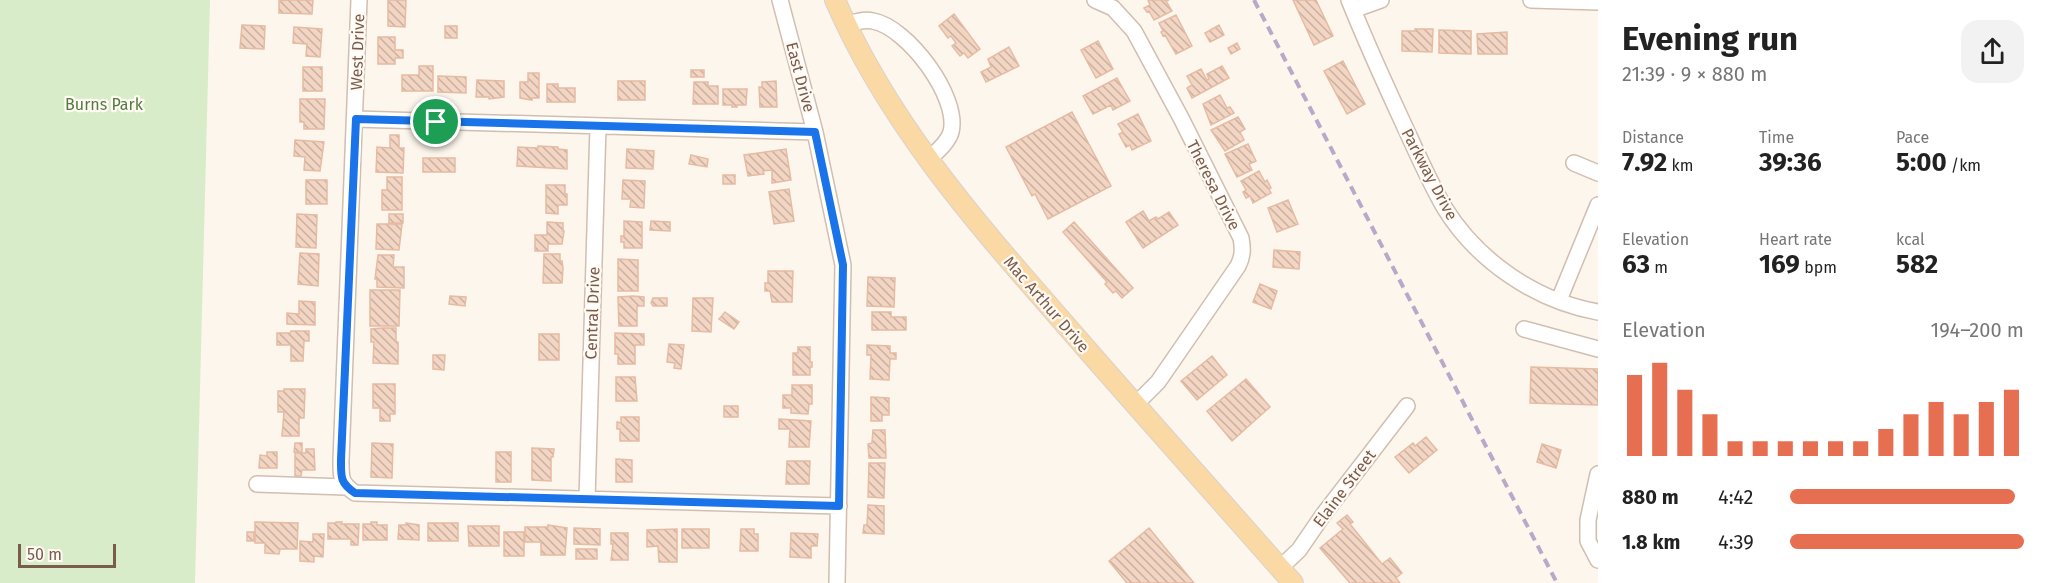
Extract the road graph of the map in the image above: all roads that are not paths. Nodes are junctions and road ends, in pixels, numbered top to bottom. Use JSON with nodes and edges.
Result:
{"nodes":[{"id":1,"x":359,"y":0,"type":"edge"},
{"id":2,"x":780,"y":0,"type":"edge"},
{"id":3,"x":835,"y":0,"type":"edge"},
{"id":4,"x":1095,"y":0,"type":"edge"},
{"id":5,"x":1381,"y":0,"type":"edge"},
{"id":6,"x":1531,"y":0,"type":"edge"},
{"id":7,"x":1598,"y":2,"type":"edge"},
{"id":8,"x":1351,"y":5,"type":"edge"},
{"id":9,"x":846,"y":25,"type":"junction"},
{"id":10,"x":356,"y":119,"type":"junction"},
{"id":11,"x":598,"y":126,"type":"junction"},
{"id":12,"x":815,"y":132,"type":"junction"},
{"id":13,"x":928,"y":160,"type":"junction"},
{"id":14,"x":1574,"y":163,"type":"dead end"},
{"id":15,"x":1598,"y":173,"type":"edge"},
{"id":16,"x":1598,"y":205,"type":"edge"},
{"id":17,"x":1558,"y":300,"type":"junction"},
{"id":18,"x":1598,"y":312,"type":"edge"},
{"id":19,"x":1524,"y":328,"type":"dead end"},
{"id":20,"x":1598,"y":349,"type":"edge"},
{"id":21,"x":1136,"y":404,"type":"junction"},
{"id":22,"x":1407,"y":406,"type":"dead end"},
{"id":23,"x":1598,"y":474,"type":"edge"},
{"id":24,"x":258,"y":484,"type":"dead end"},
{"id":25,"x":350,"y":490,"type":"junction"},
{"id":26,"x":1595,"y":498,"type":"edge"},
{"id":27,"x":586,"y":499,"type":"junction"},
{"id":28,"x":839,"y":506,"type":"junction"},
{"id":29,"x":1598,"y":560,"type":"edge"},
{"id":30,"x":1280,"y":568,"type":"junction"},
{"id":31,"x":837,"y":583,"type":"edge"},
{"id":32,"x":1293,"y":583,"type":"edge"}],
"edges":[{"from":1,"to":10,"type":"street","name":"West Drive"},
{"from":2,"to":12,"type":"street","name":"East Drive"},
{"from":3,"to":9,"type":"main road","name":"Mac Arthur Drive"},
{"from":4,"to":21,"type":"street","name":"Theresa Drive"},
{"from":5,"to":8,"type":"street"},
{"from":6,"to":7,"type":"street"},
{"from":8,"to":17,"type":"street","name":"Parkway Drive"},
{"from":9,"to":13,"type":"main road","name":"Mac Arthur Drive"},
{"from":9,"to":13,"type":"street"},
{"from":10,"to":11,"type":"street"},
{"from":10,"to":25,"type":"street","name":"West Drive"},
{"from":11,"to":12,"type":"street"},
{"from":11,"to":27,"type":"street","name":"Central Drive"},
{"from":12,"to":28,"type":"street","name":"East Drive"},
{"from":13,"to":21,"type":"main road","name":"Mac Arthur Drive"},
{"from":14,"to":15,"type":"street"},
{"from":16,"to":17,"type":"street"},
{"from":17,"to":18,"type":"street","name":"Parkway Drive"},
{"from":19,"to":20,"type":"street"},
{"from":21,"to":30,"type":"main road","name":"Mac Arthur Drive"},
{"from":22,"to":30,"type":"street","name":"Elaine Street"},
{"from":23,"to":26,"type":"street"},
{"from":24,"to":25,"type":"street"},
{"from":25,"to":27,"type":"street"},
{"from":26,"to":29,"type":"street"},
{"from":27,"to":28,"type":"street"},
{"from":28,"to":31,"type":"street","name":"East Drive"},
{"from":30,"to":32,"type":"main road","name":"Mac Arthur Drive"}]}
